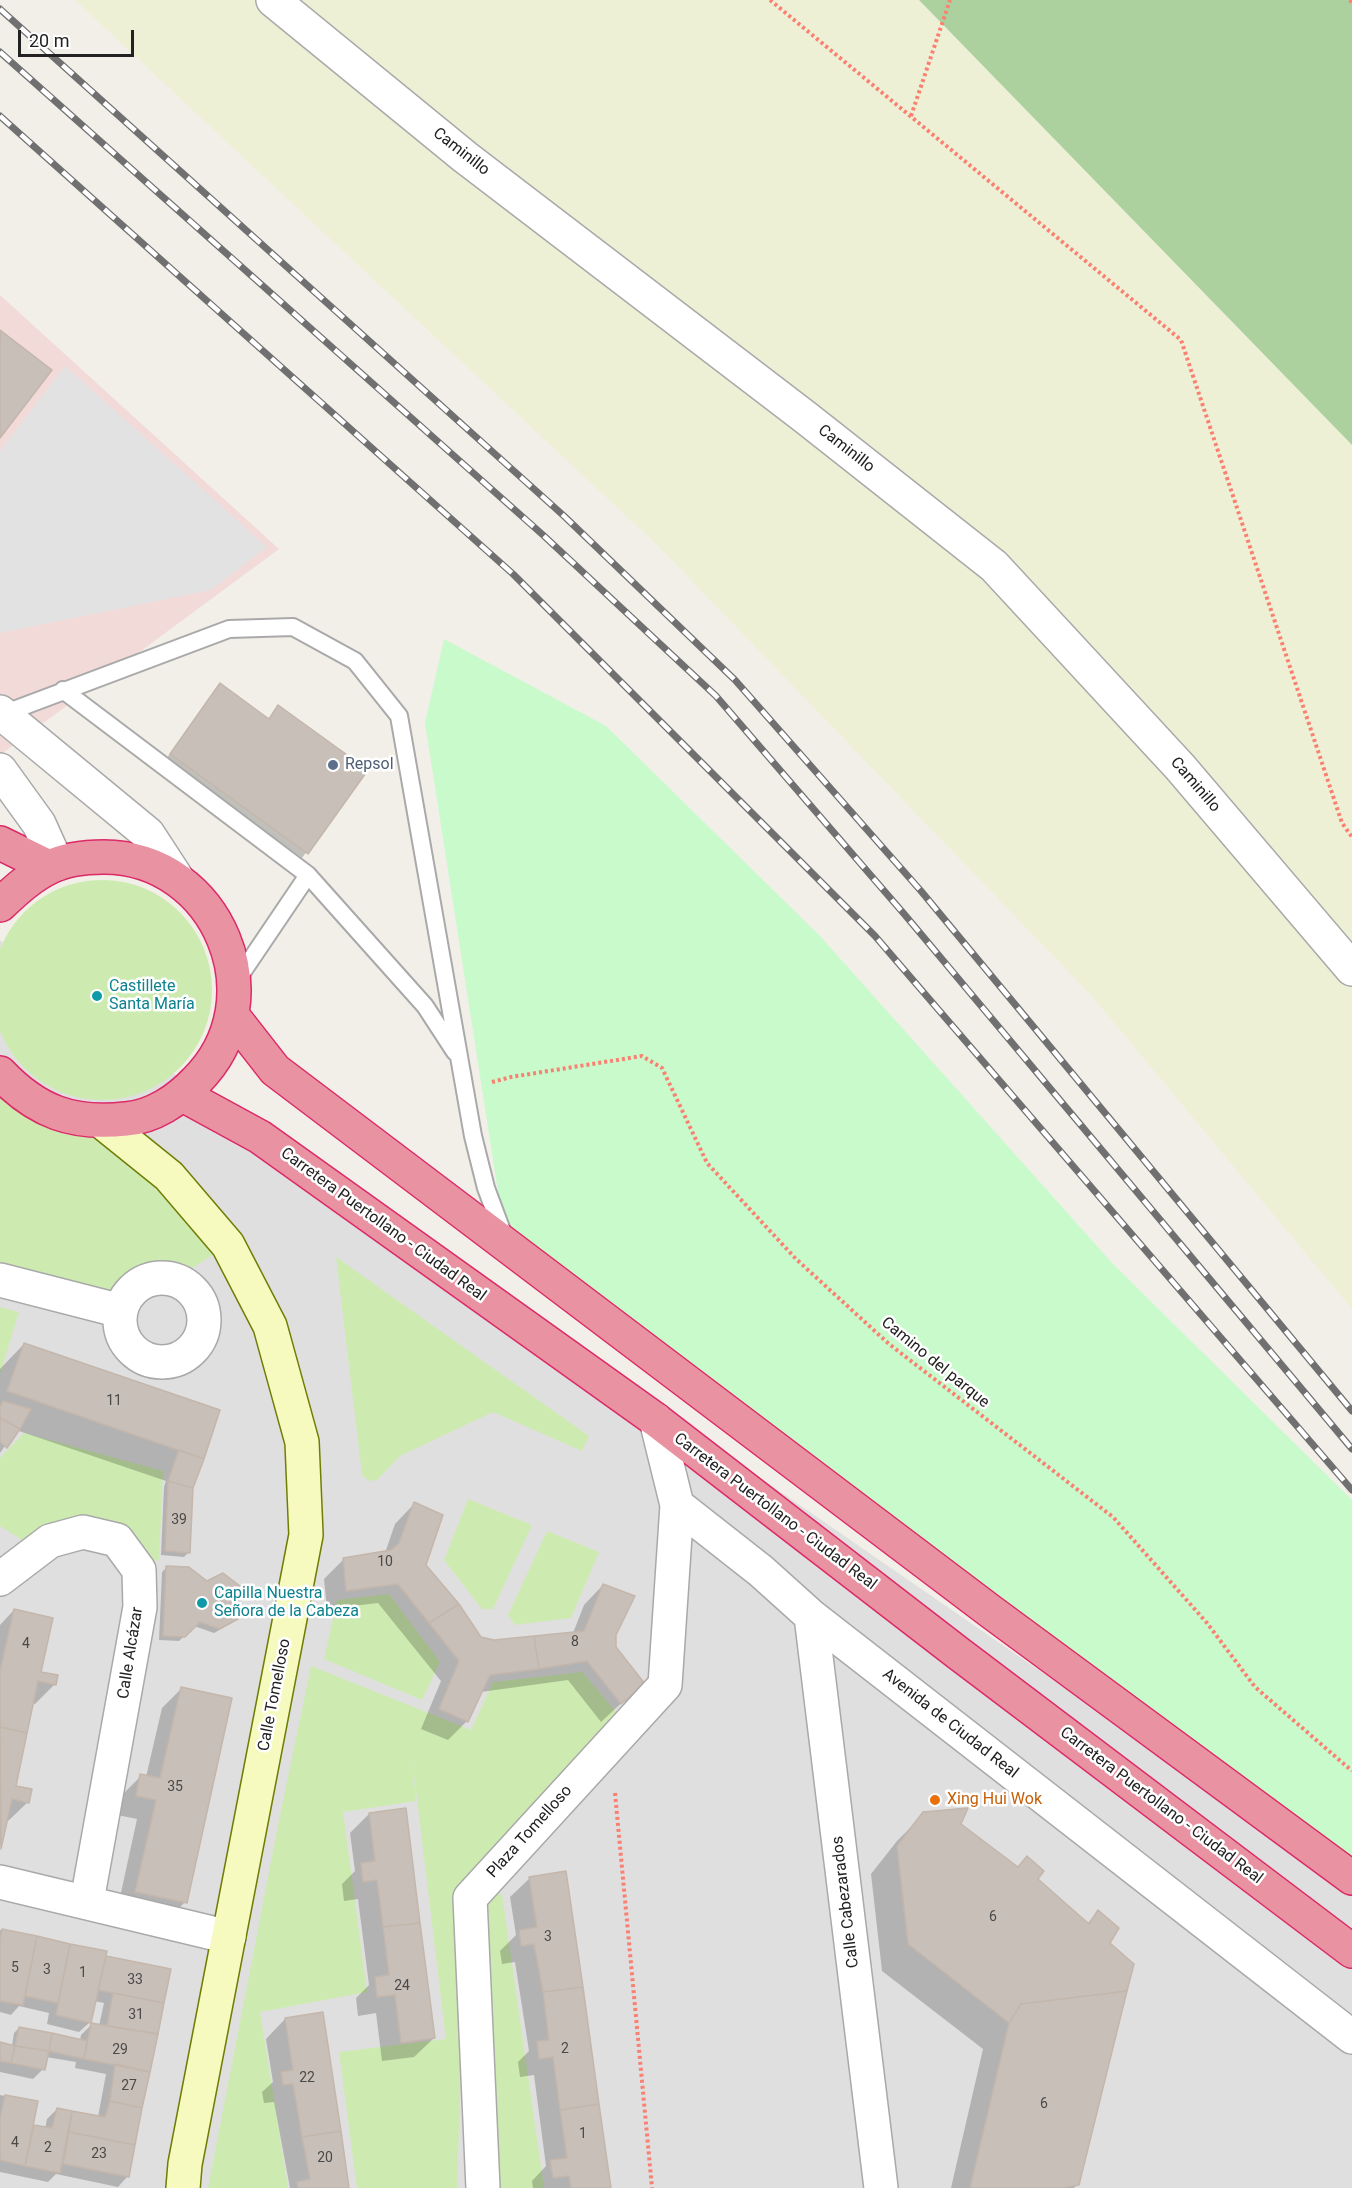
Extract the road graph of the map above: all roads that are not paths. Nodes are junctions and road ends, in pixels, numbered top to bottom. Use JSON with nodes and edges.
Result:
{"nodes":[{"id":1,"x":273,"y":0,"type":"edge"},
{"id":2,"x":63,"y":690,"type":"junction"},
{"id":3,"x":1,"y":713,"type":"edge"},
{"id":4,"x":0,"y":770,"type":"edge"},
{"id":5,"x":0,"y":843,"type":"edge"},
{"id":6,"x":53,"y":866,"type":"junction"},
{"id":7,"x":308,"y":875,"type":"junction"},
{"id":8,"x":178,"y":880,"type":"junction"},
{"id":9,"x":0,"y":904,"type":"edge"},
{"id":10,"x":1352,"y":969,"type":"edge"},
{"id":11,"x":234,"y":999,"type":"junction"},
{"id":12,"x":460,"y":1060,"type":"junction"},
{"id":13,"x":0,"y":1073,"type":"edge"},
{"id":14,"x":183,"y":1095,"type":"junction"},
{"id":15,"x":102,"y":1122,"type":"junction"},
{"id":16,"x":506,"y":1243,"type":"junction"},
{"id":17,"x":0,"y":1280,"type":"edge"},
{"id":18,"x":121,"y":1311,"type":"dead end"},
{"id":19,"x":656,"y":1420,"type":"junction"},
{"id":20,"x":677,"y":1505,"type":"junction"},
{"id":21,"x":0,"y":1579,"type":"edge"},
{"id":22,"x":811,"y":1616,"type":"junction"},
{"id":23,"x":1352,"y":1878,"type":"edge"},
{"id":24,"x":0,"y":1882,"type":"edge"},
{"id":25,"x":87,"y":1901,"type":"junction"},
{"id":26,"x":229,"y":1936,"type":"junction"},
{"id":27,"x":1352,"y":1951,"type":"edge"},
{"id":28,"x":1352,"y":2037,"type":"edge"},
{"id":29,"x":178,"y":2180,"type":"edge"},
{"id":30,"x":483,"y":2188,"type":"edge"},
{"id":31,"x":881,"y":2188,"type":"edge"}],
"edges":[{"from":1,"to":10,"type":"street","name":"Caminillo"},
{"from":2,"to":3,"type":"lane"},
{"from":2,"to":7,"type":"lane"},
{"from":2,"to":12,"type":"lane"},
{"from":3,"to":8,"type":"street"},
{"from":4,"to":6,"type":"street"},
{"from":5,"to":6,"type":"highway"},
{"from":6,"to":8,"type":"highway"},
{"from":6,"to":9,"type":"highway"},
{"from":7,"to":11,"type":"lane"},
{"from":7,"to":12,"type":"lane"},
{"from":8,"to":11,"type":"highway"},
{"from":11,"to":14,"type":"highway"},
{"from":11,"to":16,"type":"highway"},
{"from":12,"to":16,"type":"lane"},
{"from":13,"to":15,"type":"highway"},
{"from":14,"to":15,"type":"highway"},
{"from":14,"to":19,"type":"highway","name":"Carretera Puertollano - Ciudad Real"},
{"from":15,"to":26,"type":"main road","name":"Calle Tomelloso"},
{"from":16,"to":23,"type":"highway"},
{"from":17,"to":18,"type":"street"},
{"from":19,"to":20,"type":"street"},
{"from":19,"to":27,"type":"highway","name":"Carretera Puertollano - Ciudad Real"},
{"from":20,"to":22,"type":"street","name":"Avenida de Ciudad Real"},
{"from":20,"to":30,"type":"street","name":"Plaza Tomelloso"},
{"from":21,"to":25,"type":"street","name":"Calle Alcázar"},
{"from":22,"to":28,"type":"street","name":"Avenida de Ciudad Real"},
{"from":22,"to":31,"type":"street","name":"Calle Cabezarados"},
{"from":24,"to":25,"type":"street"},
{"from":25,"to":26,"type":"street"},
{"from":26,"to":29,"type":"main road","name":"Calle Tomelloso"}]}
